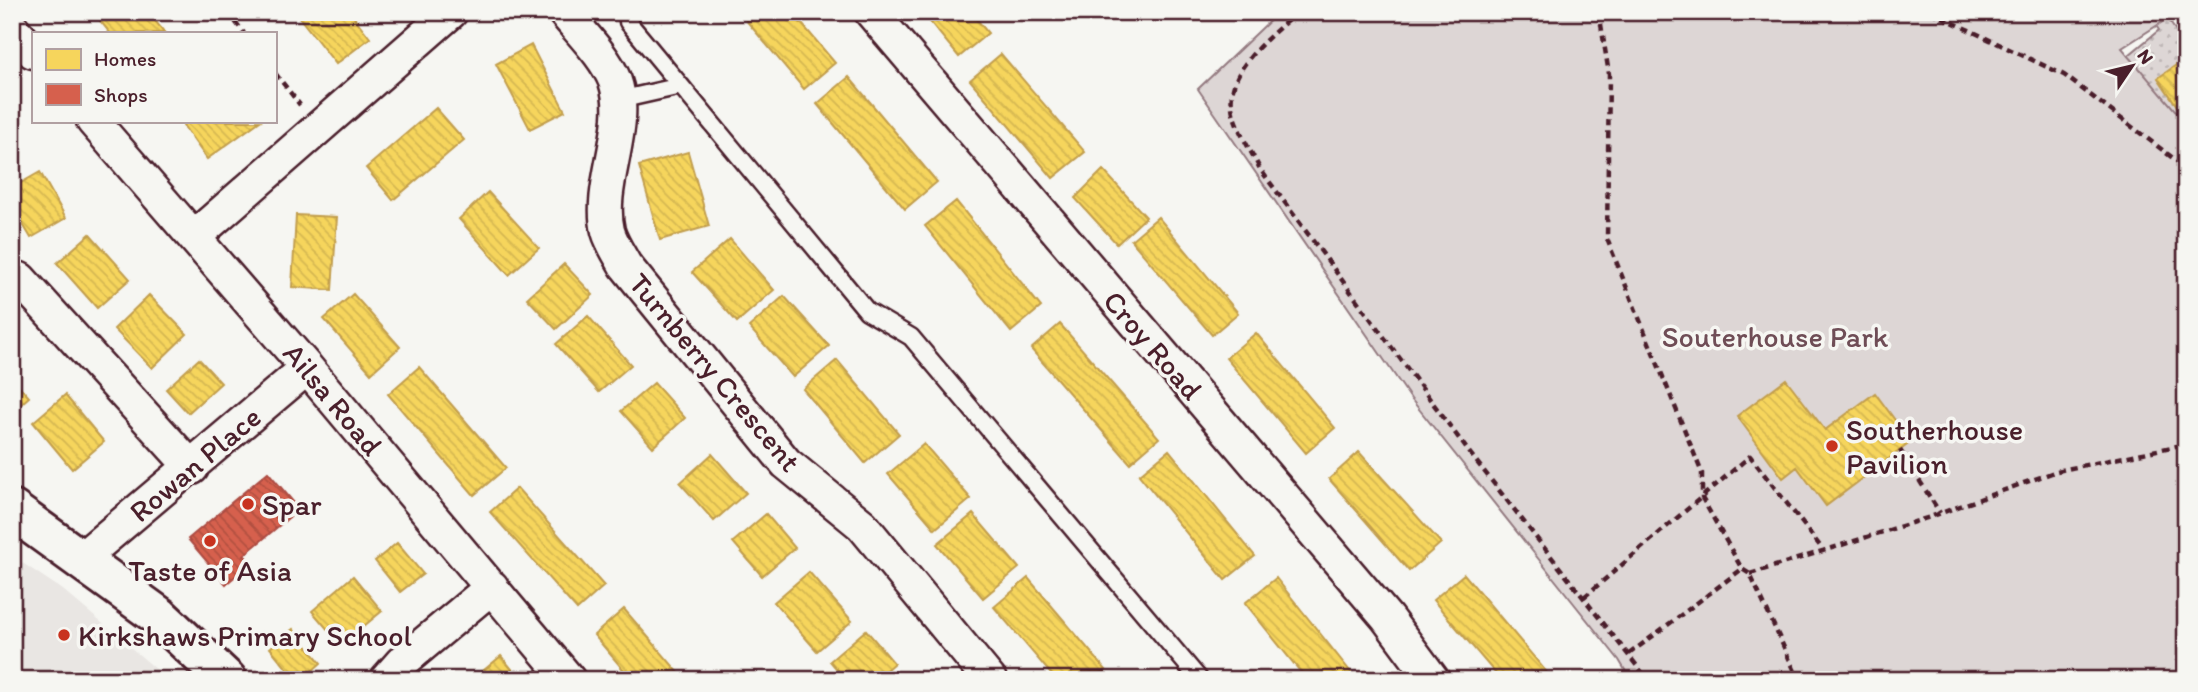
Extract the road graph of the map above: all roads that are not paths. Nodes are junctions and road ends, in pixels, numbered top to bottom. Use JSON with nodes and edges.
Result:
{"nodes":[{"id":1,"x":451,"y":12,"type":"edge"},
{"id":2,"x":564,"y":12,"type":"edge"},
{"id":3,"x":871,"y":12,"type":"edge"},
{"id":4,"x":628,"y":22,"type":"dead end"},
{"id":5,"x":417,"y":23,"type":"edge"},
{"id":6,"x":12,"y":28,"type":"edge"},
{"id":7,"x":32,"y":51,"type":"edge"},
{"id":8,"x":681,"y":86,"type":"junction"},
{"id":9,"x":619,"y":100,"type":"junction"},
{"id":10,"x":94,"y":122,"type":"edge"},
{"id":11,"x":194,"y":237,"type":"junction"},
{"id":12,"x":12,"y":275,"type":"edge"},
{"id":13,"x":307,"y":368,"type":"junction"},
{"id":14,"x":192,"y":468,"type":"junction"},
{"id":15,"x":12,"y":510,"type":"edge"},
{"id":16,"x":82,"y":558,"type":"junction"},
{"id":17,"x":492,"y":587,"type":"junction"},
{"id":18,"x":227,"y":680,"type":"edge"},
{"id":19,"x":386,"y":680,"type":"edge"},
{"id":20,"x":569,"y":680,"type":"edge"},
{"id":21,"x":990,"y":680,"type":"edge"},
{"id":22,"x":1200,"y":680,"type":"edge"},
{"id":23,"x":1433,"y":680,"type":"edge"}],
"edges":[{"from":1,"to":5,"type":"street"},
{"from":2,"to":9,"type":"street","name":"Turnberry Crescent"},
{"from":3,"to":23,"type":"street","name":"Croy Road"},
{"from":4,"to":8,"type":"lane"},
{"from":5,"to":11,"type":"street"},
{"from":6,"to":7,"type":"street"},
{"from":8,"to":9,"type":"lane"},
{"from":8,"to":22,"type":"lane"},
{"from":9,"to":21,"type":"street","name":"Turnberry Crescent"},
{"from":10,"to":11,"type":"street","name":"Ailsa Road"},
{"from":11,"to":13,"type":"street","name":"Ailsa Road"},
{"from":12,"to":14,"type":"street"},
{"from":13,"to":14,"type":"street","name":"Rowan Place"},
{"from":13,"to":17,"type":"street","name":"Ailsa Road"},
{"from":14,"to":16,"type":"street","name":"Rowan Place"},
{"from":15,"to":16,"type":"street"},
{"from":16,"to":18,"type":"street"},
{"from":17,"to":19,"type":"street"},
{"from":17,"to":20,"type":"street","name":"Ailsa Road"}]}
